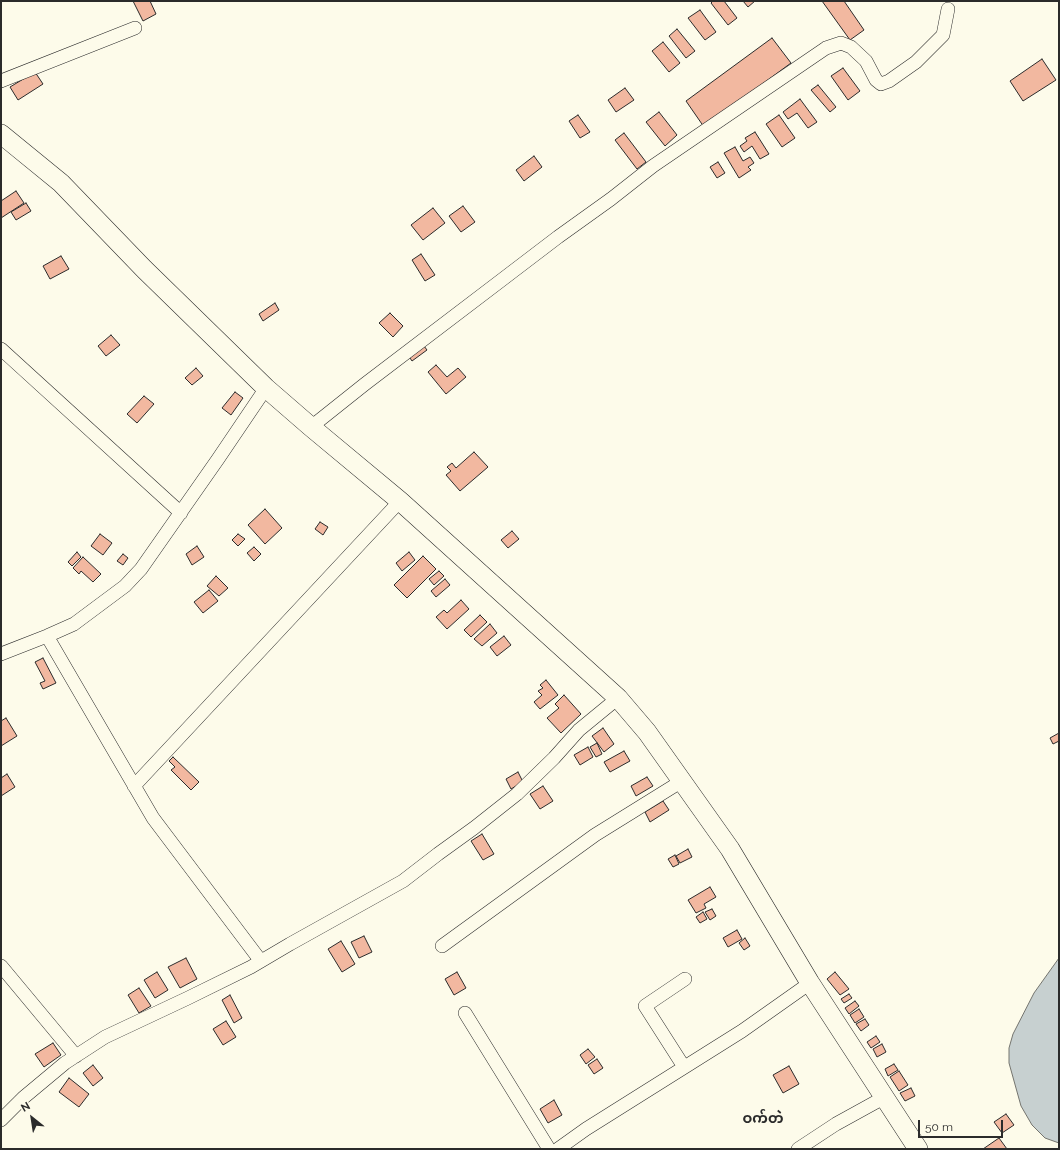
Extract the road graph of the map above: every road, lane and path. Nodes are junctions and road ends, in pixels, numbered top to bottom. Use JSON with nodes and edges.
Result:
{"nodes":[{"id":1,"x":948,"y":9,"type":"dead end"},
{"id":2,"x":135,"y":28,"type":"dead end"},
{"id":3,"x":1,"y":81,"type":"edge"},
{"id":4,"x":1,"y":134,"type":"edge"},
{"id":5,"x":1,"y":349,"type":"edge"},
{"id":6,"x":266,"y":388,"type":"junction"},
{"id":7,"x":311,"y":427,"type":"junction"},
{"id":8,"x":400,"y":501,"type":"junction"},
{"id":9,"x":180,"y":513,"type":"junction"},
{"id":10,"x":47,"y":636,"type":"junction"},
{"id":11,"x":1,"y":654,"type":"edge"},
{"id":12,"x":618,"y":698,"type":"junction"},
{"id":13,"x":682,"y":781,"type":"junction"},
{"id":14,"x":134,"y":786,"type":"junction"},
{"id":15,"x":442,"y":946,"type":"dead end"},
{"id":16,"x":260,"y":960,"type":"junction"},
{"id":17,"x":1,"y":966,"type":"edge"},
{"id":18,"x":685,"y":979,"type":"dead end"},
{"id":19,"x":810,"y":983,"type":"junction"},
{"id":20,"x":465,"y":1013,"type":"dead end"},
{"id":21,"x":76,"y":1056,"type":"junction"},
{"id":22,"x":684,"y":1067,"type":"junction"},
{"id":23,"x":885,"y":1097,"type":"junction"},
{"id":24,"x":1,"y":1120,"type":"edge"},
{"id":25,"x":550,"y":1149,"type":"edge"},
{"id":26,"x":558,"y":1149,"type":"edge"},
{"id":27,"x":798,"y":1149,"type":"edge"},
{"id":28,"x":918,"y":1149,"type":"edge"}],
"edges":[{"from":1,"to":7,"type":"street"},
{"from":2,"to":3,"type":"street"},
{"from":4,"to":6,"type":"highway"},
{"from":5,"to":9,"type":"street"},
{"from":6,"to":7,"type":"highway"},
{"from":6,"to":9,"type":"street"},
{"from":7,"to":8,"type":"highway"},
{"from":8,"to":12,"type":"highway"},
{"from":8,"to":14,"type":"street"},
{"from":9,"to":10,"type":"street"},
{"from":10,"to":11,"type":"street"},
{"from":10,"to":14,"type":"street"},
{"from":12,"to":13,"type":"highway"},
{"from":12,"to":16,"type":"street"},
{"from":13,"to":15,"type":"street"},
{"from":13,"to":19,"type":"highway"},
{"from":14,"to":16,"type":"street"},
{"from":16,"to":21,"type":"street"},
{"from":17,"to":21,"type":"street"},
{"from":18,"to":22,"type":"street"},
{"from":19,"to":22,"type":"street"},
{"from":19,"to":23,"type":"highway"},
{"from":20,"to":25,"type":"street"},
{"from":21,"to":24,"type":"street"},
{"from":22,"to":26,"type":"street"},
{"from":23,"to":27,"type":"street"},
{"from":23,"to":28,"type":"highway"}]}
